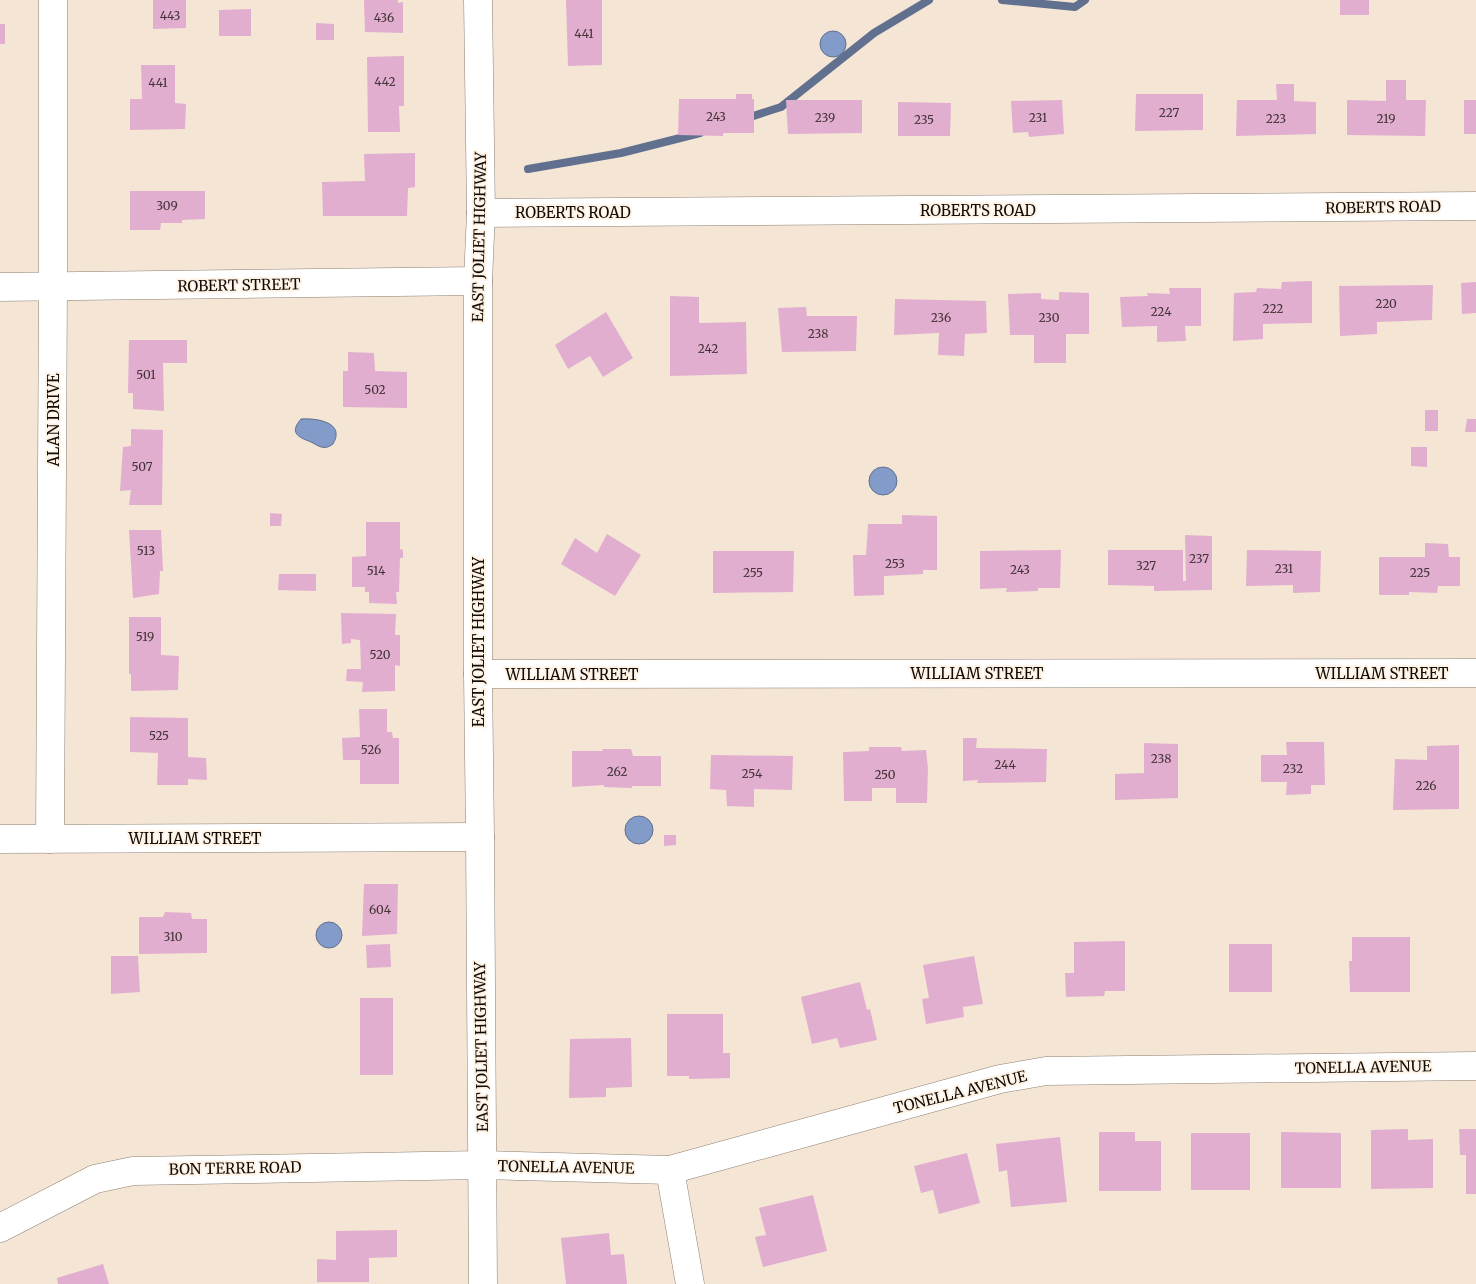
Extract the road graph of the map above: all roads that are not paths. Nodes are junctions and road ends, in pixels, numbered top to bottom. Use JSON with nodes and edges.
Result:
{"nodes":[{"id":1,"x":53,"y":0,"type":"edge"},
{"id":2,"x":478,"y":0,"type":"edge"},
{"id":3,"x":1476,"y":206,"type":"edge"},
{"id":4,"x":481,"y":213,"type":"junction"},
{"id":5,"x":478,"y":281,"type":"junction"},
{"id":6,"x":54,"y":286,"type":"junction"},
{"id":7,"x":0,"y":287,"type":"edge"},
{"id":8,"x":1476,"y":673,"type":"edge"},
{"id":9,"x":478,"y":674,"type":"junction"},
{"id":10,"x":480,"y":837,"type":"junction"},
{"id":11,"x":0,"y":839,"type":"edge"},
{"id":12,"x":50,"y":839,"type":"junction"},
{"id":13,"x":1476,"y":1066,"type":"edge"},
{"id":14,"x":482,"y":1165,"type":"junction"},
{"id":15,"x":670,"y":1170,"type":"junction"},
{"id":16,"x":0,"y":1228,"type":"edge"},
{"id":17,"x":483,"y":1284,"type":"edge"},
{"id":18,"x":690,"y":1284,"type":"edge"}],
"edges":[{"from":1,"to":6,"type":"street","name":"ALAN DRIVE"},
{"from":2,"to":4,"type":"street","name":"EAST JOLIET HIGHWAY"},
{"from":3,"to":4,"type":"street","name":"ROBERTS ROAD"},
{"from":4,"to":5,"type":"street","name":"EAST JOLIET HIGHWAY"},
{"from":5,"to":6,"type":"street","name":"ROBERT STREET"},
{"from":5,"to":9,"type":"street","name":"EAST JOLIET HIGHWAY"},
{"from":6,"to":7,"type":"street","name":"ROBERT STREET"},
{"from":6,"to":12,"type":"street","name":"ALAN DRIVE"},
{"from":8,"to":9,"type":"street","name":"WILLIAM STREET"},
{"from":9,"to":10,"type":"street","name":"EAST JOLIET HIGHWAY"},
{"from":10,"to":12,"type":"street","name":"WILLIAM STREET"},
{"from":10,"to":14,"type":"street","name":"EAST JOLIET HIGHWAY"},
{"from":11,"to":12,"type":"street","name":"WILLIAM STREET"},
{"from":13,"to":15,"type":"street","name":"TONELLA AVENUE"},
{"from":14,"to":15,"type":"street","name":"TONELLA AVENUE"},
{"from":14,"to":16,"type":"street","name":"BON TERRE ROAD"},
{"from":14,"to":17,"type":"street","name":"EAST JOLIET HIGHWAY"},
{"from":15,"to":18,"type":"street"}]}
